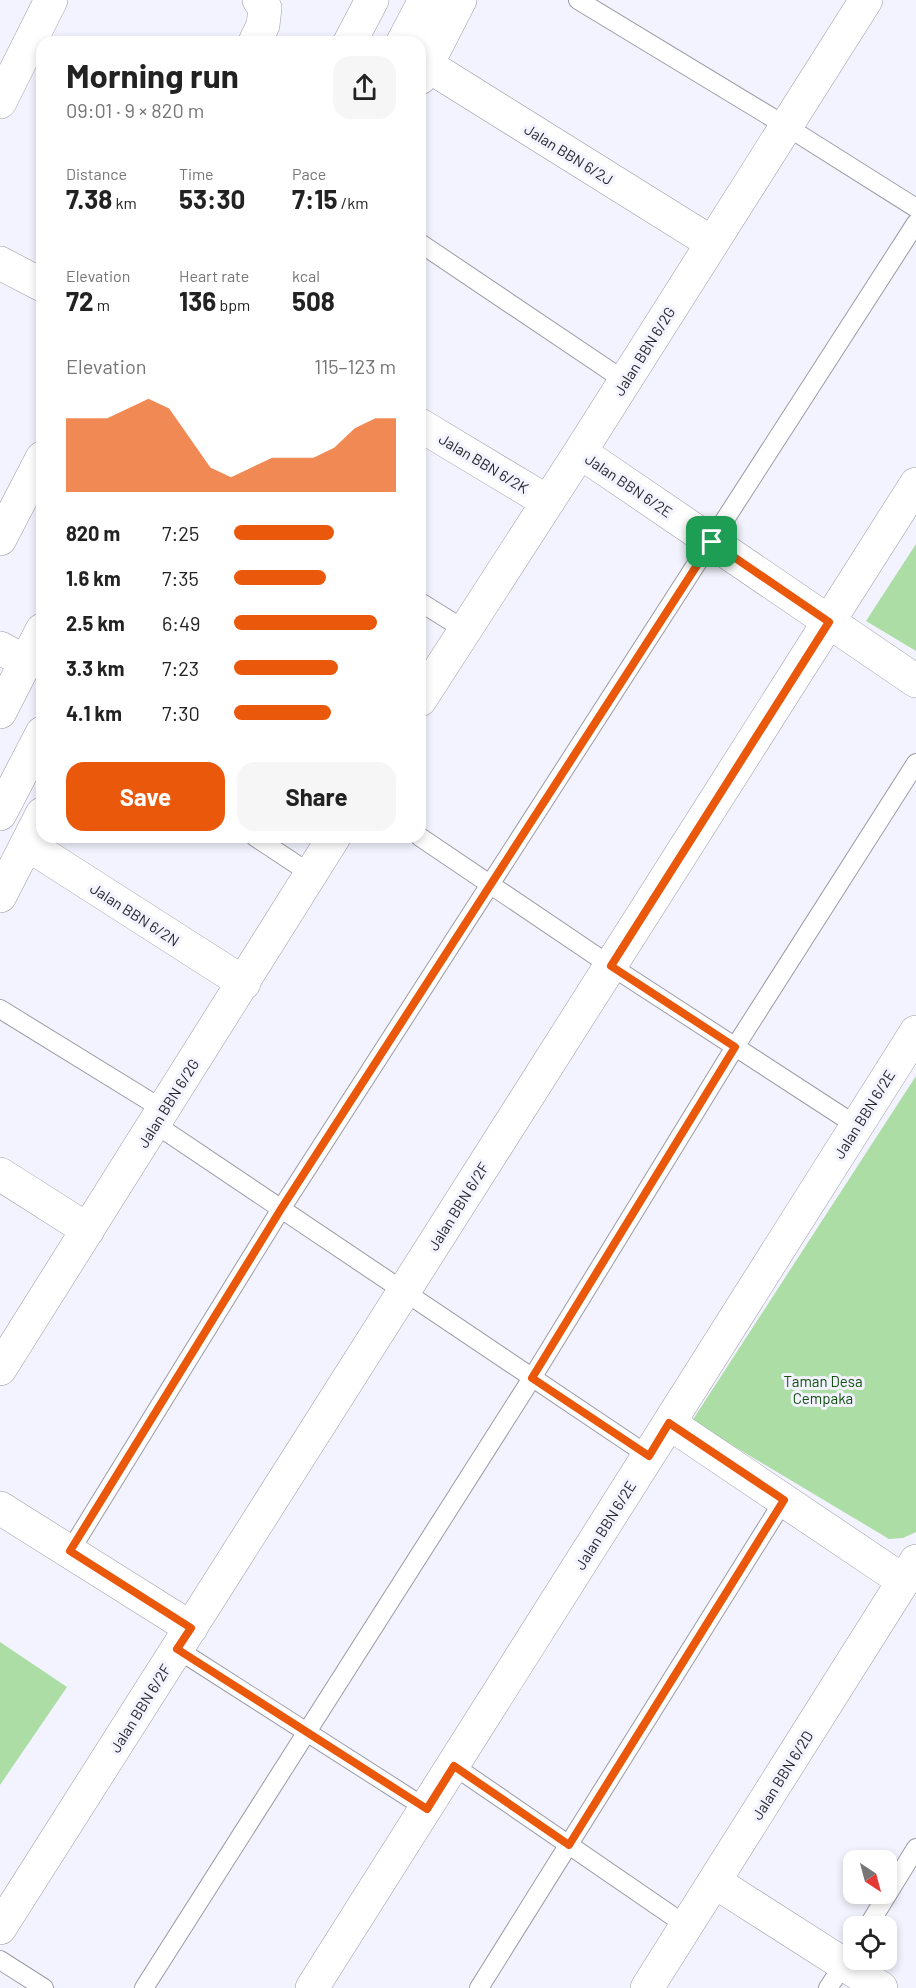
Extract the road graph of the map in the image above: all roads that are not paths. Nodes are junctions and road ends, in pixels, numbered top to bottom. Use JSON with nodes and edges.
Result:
{"nodes":[{"id":1,"x":51,"y":0,"type":"edge"},
{"id":2,"x":259,"y":0,"type":"edge"},
{"id":3,"x":372,"y":0,"type":"edge"},
{"id":4,"x":425,"y":0,"type":"edge"},
{"id":5,"x":460,"y":0,"type":"edge"},
{"id":6,"x":579,"y":0,"type":"edge"},
{"id":7,"x":866,"y":0,"type":"edge"},
{"id":8,"x":258,"y":36,"type":"edge"},
{"id":9,"x":353,"y":36,"type":"edge"},
{"id":10,"x":406,"y":36,"type":"edge"},
{"id":11,"x":426,"y":65,"type":"edge"},
{"id":12,"x":426,"y":73,"type":"edge"},
{"id":13,"x":0,"y":102,"type":"edge"},
{"id":14,"x":786,"y":126,"type":"junction"},
{"id":15,"x":916,"y":208,"type":"edge"},
{"id":16,"x":916,"y":223,"type":"edge"},
{"id":17,"x":712,"y":243,"type":"junction"},
{"id":18,"x":426,"y":247,"type":"edge"},
{"id":19,"x":0,"y":263,"type":"edge"},
{"id":20,"x":36,"y":282,"type":"edge"},
{"id":21,"x":625,"y":381,"type":"junction"},
{"id":22,"x":426,"y":429,"type":"edge"},
{"id":23,"x":580,"y":452,"type":"junction"},
{"id":24,"x":36,"y":470,"type":"edge"},
{"id":25,"x":916,"y":484,"type":"edge"},
{"id":26,"x":548,"y":502,"type":"junction"},
{"id":27,"x":0,"y":539,"type":"edge"},
{"id":28,"x":712,"y":542,"type":"junction"},
{"id":29,"x":426,"y":606,"type":"edge"},
{"id":30,"x":829,"y":622,"type":"junction"},
{"id":31,"x":465,"y":630,"type":"junction"},
{"id":32,"x":36,"y":635,"type":"edge"},
{"id":33,"x":13,"y":655,"type":"edge"},
{"id":34,"x":916,"y":681,"type":"edge"},
{"id":35,"x":426,"y":691,"type":"edge"},
{"id":36,"x":0,"y":712,"type":"edge"},
{"id":37,"x":36,"y":745,"type":"edge"},
{"id":38,"x":916,"y":763,"type":"edge"},
{"id":39,"x":0,"y":814,"type":"edge"},
{"id":40,"x":36,"y":826,"type":"edge"},
{"id":41,"x":426,"y":841,"type":"edge"},
{"id":42,"x":264,"y":843,"type":"edge"},
{"id":43,"x":330,"y":843,"type":"edge"},
{"id":44,"x":27,"y":844,"type":"junction"},
{"id":45,"x":311,"y":874,"type":"junction"},
{"id":46,"x":491,"y":885,"type":"junction"},
{"id":47,"x":0,"y":896,"type":"edge"},
{"id":48,"x":611,"y":966,"type":"junction"},
{"id":49,"x":244,"y":983,"type":"junction"},
{"id":50,"x":0,"y":1009,"type":"edge"},
{"id":51,"x":916,"y":1032,"type":"edge"},
{"id":52,"x":735,"y":1047,"type":"junction"},
{"id":53,"x":159,"y":1117,"type":"junction"},
{"id":54,"x":856,"y":1126,"type":"junction"},
{"id":55,"x":0,"y":1174,"type":"edge"},
{"id":56,"x":281,"y":1209,"type":"junction"},
{"id":57,"x":87,"y":1230,"type":"junction"},
{"id":58,"x":404,"y":1292,"type":"junction"},
{"id":59,"x":3,"y":1359,"type":"edge"},
{"id":60,"x":532,"y":1378,"type":"junction"},
{"id":61,"x":669,"y":1423,"type":"junction"},
{"id":62,"x":649,"y":1456,"type":"junction"},
{"id":63,"x":784,"y":1500,"type":"junction"},
{"id":64,"x":0,"y":1508,"type":"edge"},
{"id":65,"x":70,"y":1551,"type":"junction"},
{"id":66,"x":909,"y":1571,"type":"edge"},
{"id":67,"x":184,"y":1638,"type":"junction"},
{"id":68,"x":306,"y":1732,"type":"junction"},
{"id":69,"x":454,"y":1766,"type":"junction"},
{"id":70,"x":427,"y":1809,"type":"junction"},
{"id":71,"x":569,"y":1845,"type":"junction"},
{"id":72,"x":916,"y":1848,"type":"edge"},
{"id":73,"x":715,"y":1882,"type":"junction"},
{"id":74,"x":874,"y":1916,"type":"edge"},
{"id":75,"x":687,"y":1926,"type":"junction"},
{"id":76,"x":0,"y":1928,"type":"edge"},
{"id":77,"x":0,"y":1960,"type":"edge"},
{"id":78,"x":842,"y":1967,"type":"edge"},
{"id":79,"x":44,"y":1988,"type":"edge"},
{"id":80,"x":144,"y":1988,"type":"edge"},
{"id":81,"x":312,"y":1988,"type":"edge"},
{"id":82,"x":479,"y":1988,"type":"edge"},
{"id":83,"x":647,"y":1988,"type":"edge"},
{"id":84,"x":881,"y":1988,"type":"edge"}],
"edges":[{"from":1,"to":13,"type":"street"},
{"from":2,"to":8,"type":"street"},
{"from":3,"to":9,"type":"street"},
{"from":4,"to":10,"type":"street"},
{"from":5,"to":11,"type":"street"},
{"from":6,"to":14,"type":"lane"},
{"from":7,"to":14,"type":"street","name":"Jalan BBN 6/2G"},
{"from":12,"to":17,"type":"street","name":"Jalan BBN 6/2J"},
{"from":14,"to":15,"type":"lane"},
{"from":14,"to":17,"type":"street","name":"Jalan BBN 6/2G"},
{"from":16,"to":28,"type":"lane"},
{"from":17,"to":21,"type":"street","name":"Jalan BBN 6/2G"},
{"from":18,"to":21,"type":"lane"},
{"from":19,"to":20,"type":"street"},
{"from":21,"to":23,"type":"street","name":"Jalan BBN 6/2G"},
{"from":22,"to":26,"type":"street","name":"Jalan BBN 6/2K"},
{"from":23,"to":26,"type":"street","name":"Jalan BBN 6/2G"},
{"from":23,"to":28,"type":"street","name":"Jalan BBN 6/2E"},
{"from":24,"to":27,"type":"street"},
{"from":25,"to":30,"type":"street","name":"Jalan BBN 6/2F"},
{"from":26,"to":31,"type":"street","name":"Jalan BBN 6/2G"},
{"from":28,"to":30,"type":"street","name":"Jalan BBN 6/2E"},
{"from":28,"to":46,"type":"lane"},
{"from":29,"to":31,"type":"lane"},
{"from":30,"to":34,"type":"street","name":"Jalan BBN 6/2E"},
{"from":30,"to":48,"type":"street","name":"Jalan BBN 6/2F"},
{"from":31,"to":35,"type":"street","name":"Jalan BBN 6/2G"},
{"from":32,"to":33,"type":"street"},
{"from":33,"to":36,"type":"street"},
{"from":37,"to":39,"type":"street"},
{"from":38,"to":52,"type":"lane"},
{"from":40,"to":44,"type":"street"},
{"from":41,"to":46,"type":"lane"},
{"from":42,"to":45,"type":"lane"},
{"from":43,"to":45,"type":"street","name":"Jalan BBN 6/2G"},
{"from":44,"to":47,"type":"street"},
{"from":44,"to":49,"type":"street","name":"Jalan BBN 6/2N"},
{"from":45,"to":49,"type":"street","name":"Jalan BBN 6/2G"},
{"from":46,"to":48,"type":"lane"},
{"from":46,"to":56,"type":"lane"},
{"from":48,"to":52,"type":"lane"},
{"from":48,"to":58,"type":"street","name":"Jalan BBN 6/2F"},
{"from":49,"to":53,"type":"street","name":"Jalan BBN 6/2G"},
{"from":50,"to":53,"type":"lane"},
{"from":51,"to":54,"type":"street","name":"Jalan BBN 6/2E"},
{"from":52,"to":54,"type":"lane"},
{"from":52,"to":60,"type":"lane"},
{"from":53,"to":56,"type":"lane"},
{"from":53,"to":57,"type":"street","name":"Jalan BBN 6/2G"},
{"from":54,"to":61,"type":"street","name":"Jalan BBN 6/2E"},
{"from":55,"to":57,"type":"street"},
{"from":56,"to":58,"type":"lane"},
{"from":56,"to":65,"type":"lane"},
{"from":57,"to":59,"type":"street","name":"Jalan BBN 6/2G"},
{"from":58,"to":60,"type":"lane"},
{"from":58,"to":67,"type":"street","name":"Jalan BBN 6/2F"},
{"from":60,"to":62,"type":"lane"},
{"from":60,"to":68,"type":"lane"},
{"from":61,"to":62,"type":"street","name":"Jalan BBN 6/2E"},
{"from":61,"to":63,"type":"street"},
{"from":62,"to":69,"type":"street","name":"Jalan BBN 6/2E"},
{"from":63,"to":66,"type":"street"},
{"from":63,"to":71,"type":"lane"},
{"from":64,"to":65,"type":"street"},
{"from":65,"to":67,"type":"street"},
{"from":66,"to":73,"type":"street","name":"Jalan BBN 6/2D"},
{"from":67,"to":68,"type":"lane"},
{"from":67,"to":76,"type":"street","name":"Jalan BBN 6/2F"},
{"from":68,"to":70,"type":"lane"},
{"from":68,"to":80,"type":"lane"},
{"from":69,"to":70,"type":"street","name":"Jalan BBN 6/2E"},
{"from":69,"to":71,"type":"lane"},
{"from":70,"to":81,"type":"street","name":"Jalan BBN 6/2E"},
{"from":71,"to":75,"type":"lane"},
{"from":71,"to":82,"type":"lane"},
{"from":72,"to":74,"type":"lane"},
{"from":73,"to":75,"type":"street","name":"Jalan BBN 6/2D"},
{"from":73,"to":78,"type":"street"},
{"from":75,"to":83,"type":"street","name":"Jalan BBN 6/2D"},
{"from":77,"to":79,"type":"lane"},
{"from":78,"to":84,"type":"street"}]}
